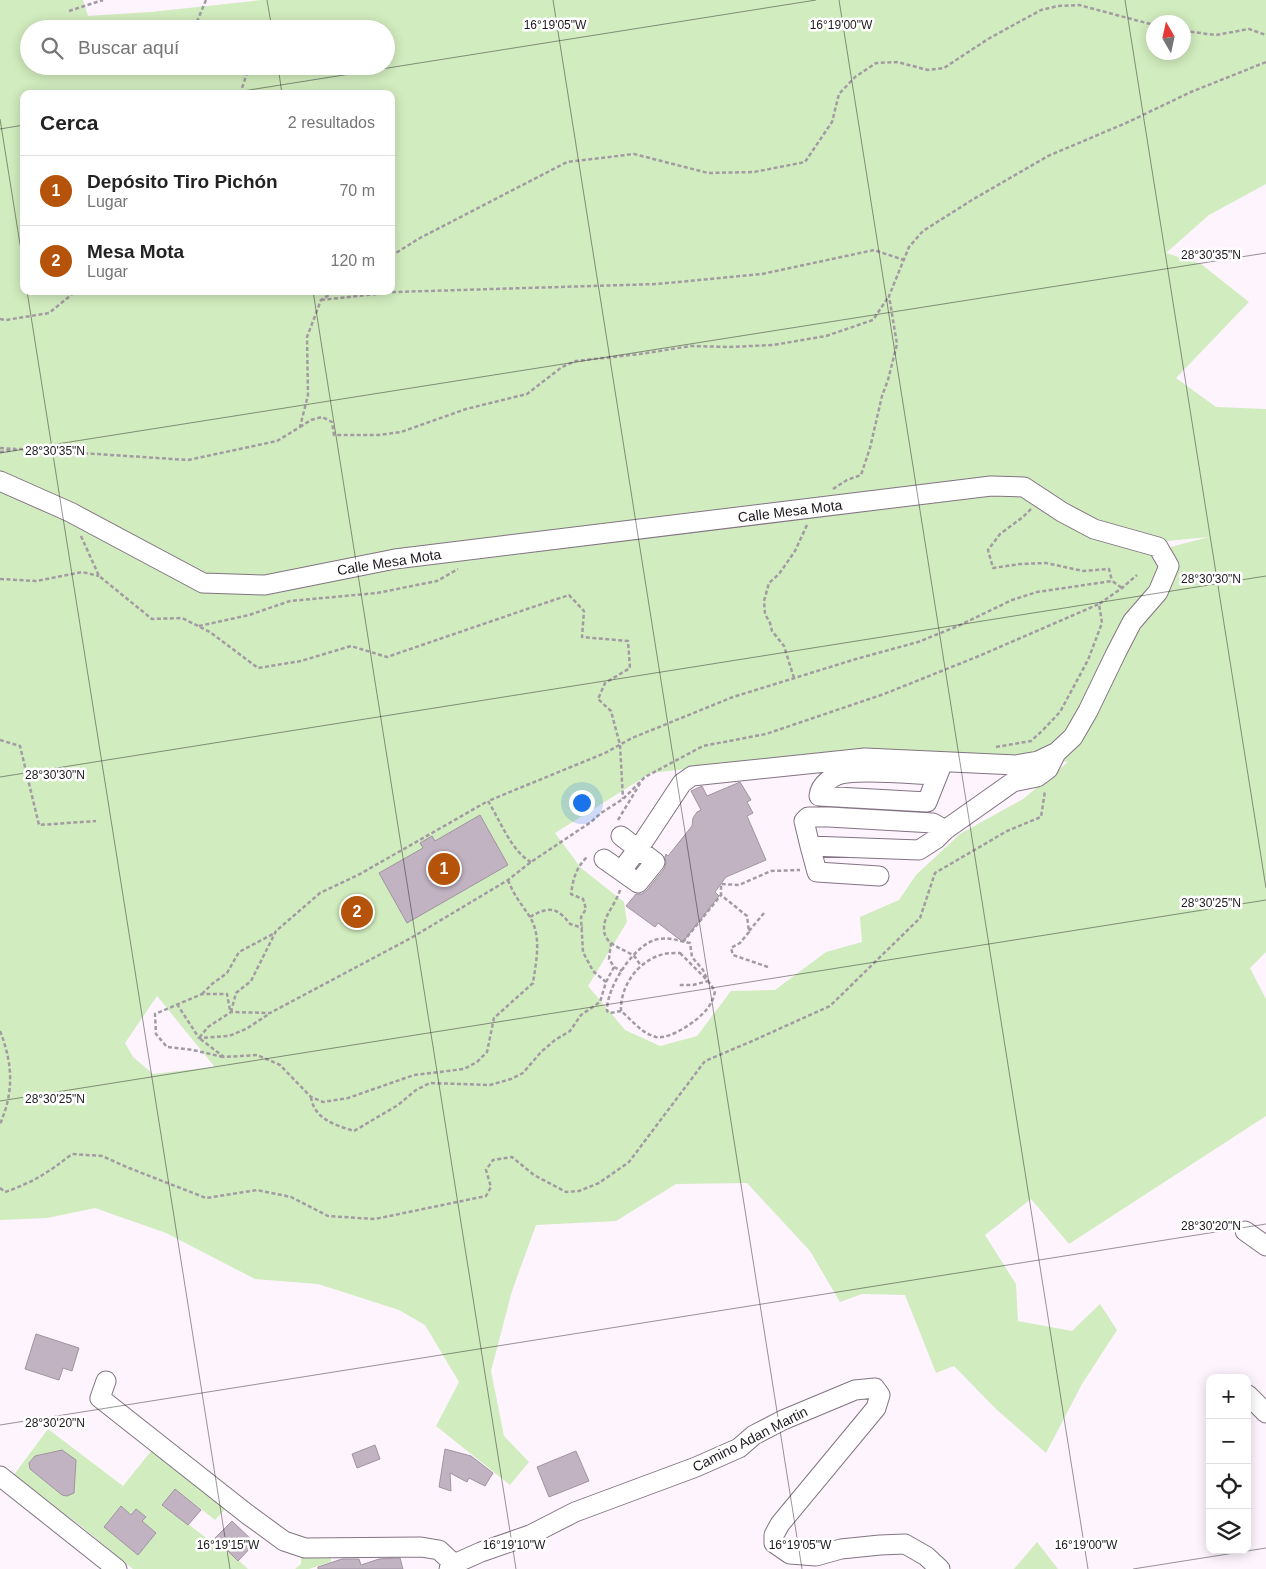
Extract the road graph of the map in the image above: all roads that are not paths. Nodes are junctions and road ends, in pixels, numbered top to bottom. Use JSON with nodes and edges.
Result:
{"nodes":[{"id":1,"x":0,"y":481,"type":"edge"},
{"id":2,"x":1057,"y":752,"type":"junction"},
{"id":3,"x":940,"y":768,"type":"junction"},
{"id":4,"x":618,"y":830,"type":"road end"},
{"id":5,"x":945,"y":830,"type":"junction"},
{"id":6,"x":810,"y":846,"type":"junction"},
{"id":7,"x":638,"y":848,"type":"junction"},
{"id":8,"x":598,"y":855,"type":"road end"},
{"id":9,"x":879,"y":876,"type":"dead end"},
{"id":10,"x":1245,"y":1231,"type":"dead end"},
{"id":11,"x":1266,"y":1246,"type":"edge"},
{"id":12,"x":106,"y":1381,"type":"dead end"},
{"id":13,"x":1251,"y":1398,"type":"edge"},
{"id":14,"x":1266,"y":1413,"type":"edge"},
{"id":15,"x":0,"y":1476,"type":"edge"},
{"id":16,"x":451,"y":1566,"type":"edge"},
{"id":17,"x":117,"y":1569,"type":"edge"},
{"id":18,"x":940,"y":1569,"type":"edge"}],
"edges":[{"from":1,"to":2,"type":"street","name":"Calle Mesa Mota"},
{"from":2,"to":3,"type":"street","name":"Calle Mesa Mota"},
{"from":2,"to":5,"type":"street"},
{"from":3,"to":3,"type":"street"},
{"from":3,"to":7,"type":"street","name":"Calle Mesa Mota"},
{"from":4,"to":7,"type":"street"},
{"from":5,"to":6,"type":"street"},
{"from":5,"to":6,"type":"street"},
{"from":6,"to":9,"type":"street"},
{"from":7,"to":8,"type":"street"},
{"from":10,"to":11,"type":"street"},
{"from":12,"to":16,"type":"street"},
{"from":13,"to":14,"type":"street"},
{"from":15,"to":17,"type":"street"},
{"from":16,"to":18,"type":"street","name":"Camino Adan Martin"}]}
